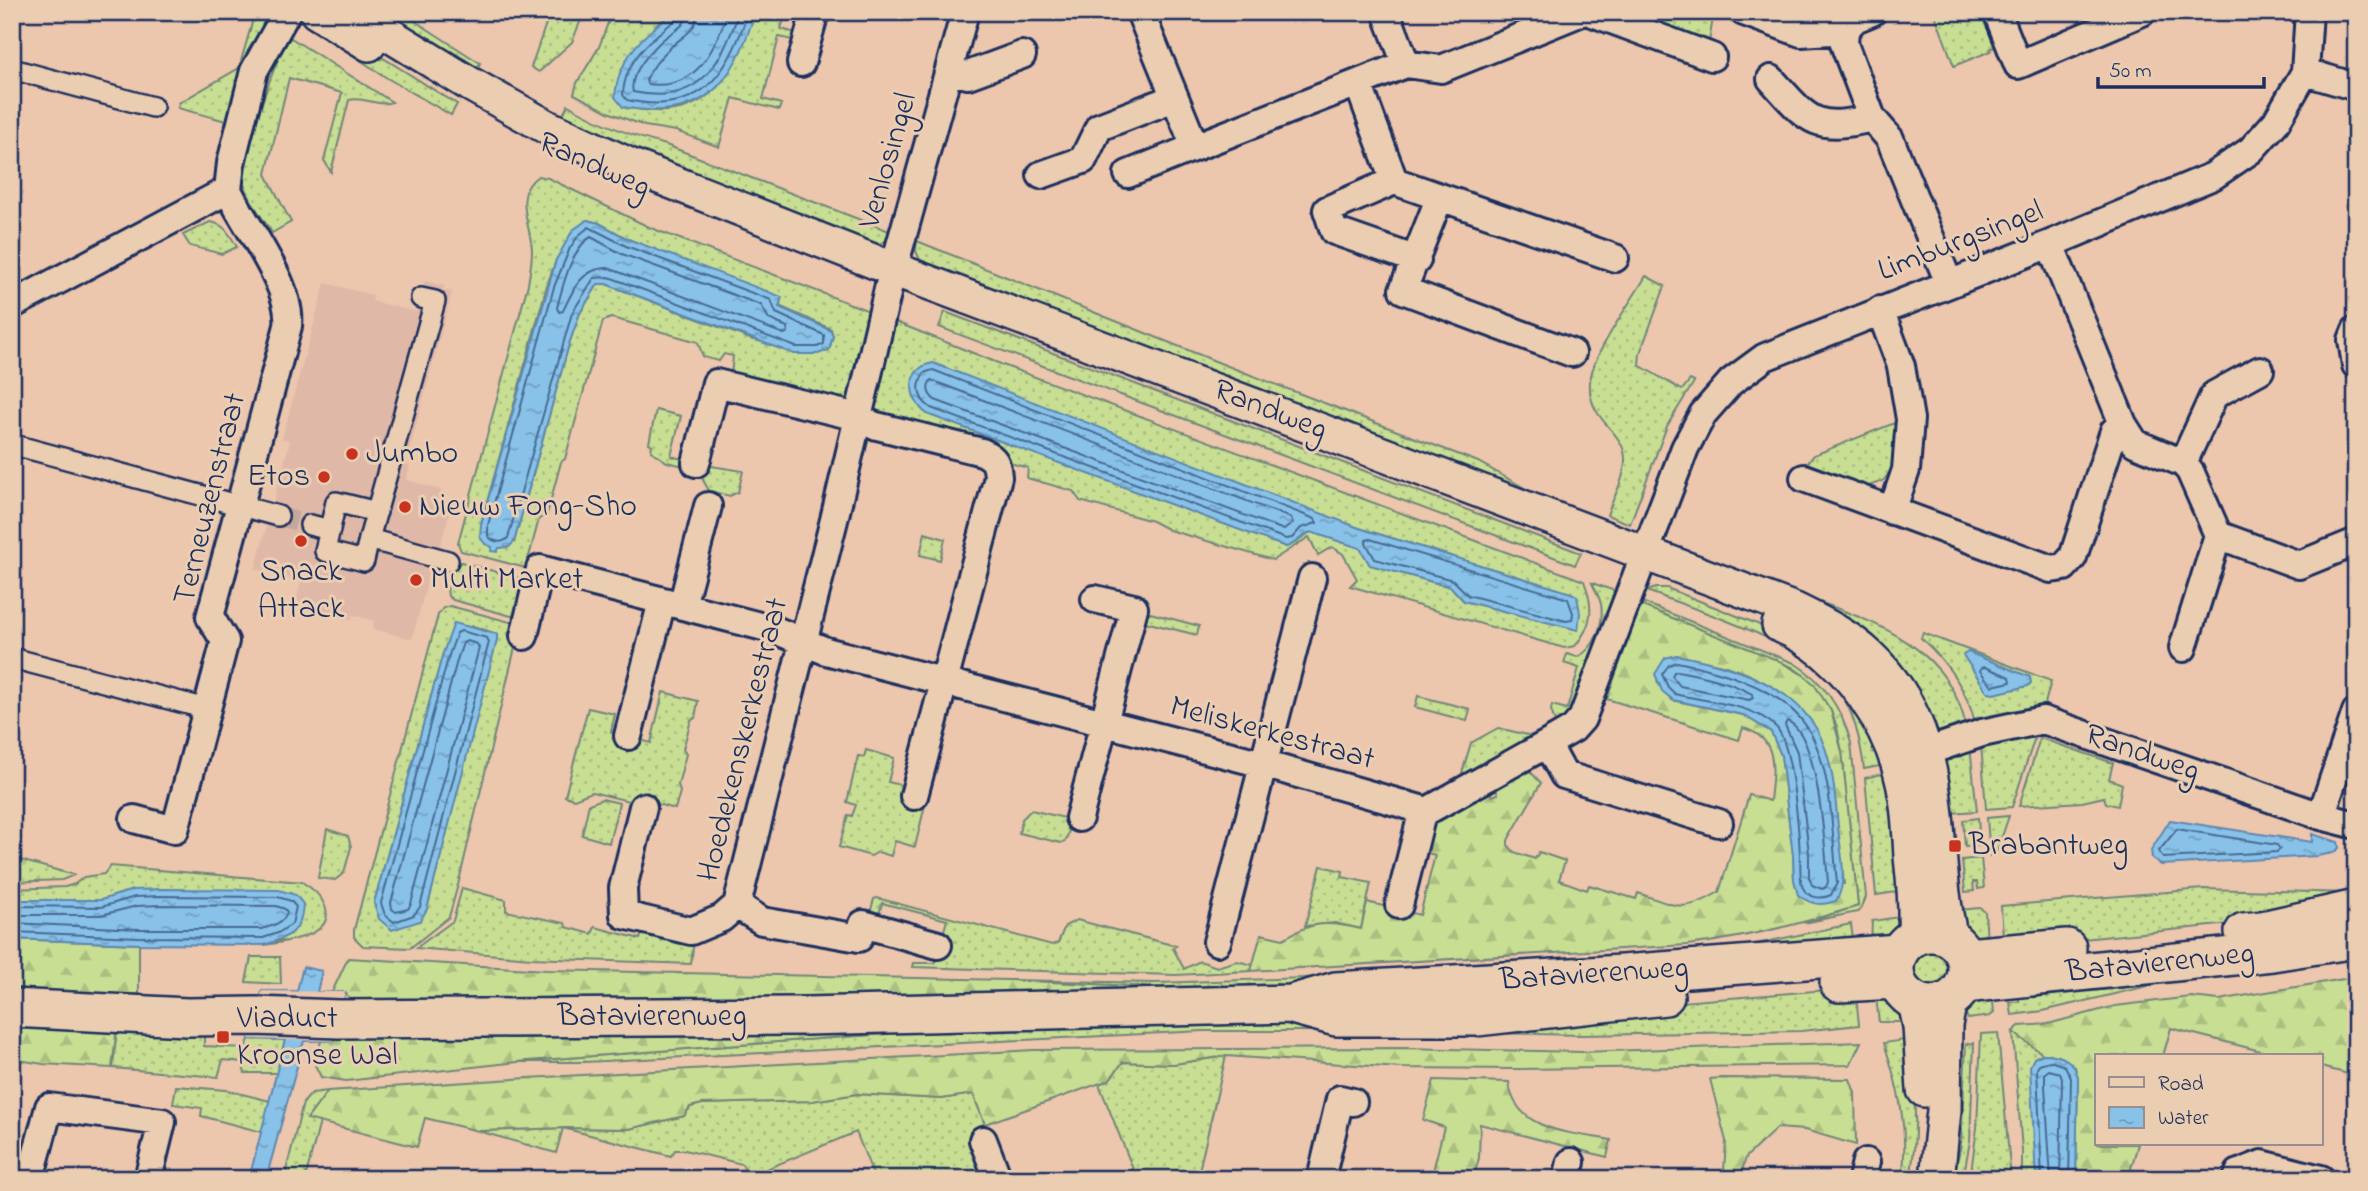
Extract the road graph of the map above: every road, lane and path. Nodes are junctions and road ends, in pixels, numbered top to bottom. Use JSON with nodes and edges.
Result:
{"nodes":[{"id":1,"x":287,"y":12,"type":"edge"},
{"id":2,"x":317,"y":12,"type":"edge"},
{"id":3,"x":352,"y":12,"type":"edge"},
{"id":4,"x":815,"y":12,"type":"edge"},
{"id":5,"x":965,"y":12,"type":"edge"},
{"id":6,"x":1140,"y":12,"type":"edge"},
{"id":7,"x":1386,"y":12,"type":"edge"},
{"id":8,"x":1582,"y":12,"type":"edge"},
{"id":9,"x":1590,"y":12,"type":"edge"},
{"id":10,"x":1744,"y":12,"type":"edge"},
{"id":11,"x":1872,"y":12,"type":"edge"},
{"id":12,"x":1997,"y":12,"type":"edge"},
{"id":13,"x":2142,"y":12,"type":"edge"},
{"id":14,"x":2309,"y":12,"type":"edge"},
{"id":15,"x":1845,"y":30,"type":"junction"},
{"id":16,"x":1022,"y":55,"type":"dead end"},
{"id":17,"x":1712,"y":57,"type":"dead end"},
{"id":18,"x":801,"y":62,"type":"dead end"},
{"id":19,"x":1406,"y":64,"type":"junction"},
{"id":20,"x":12,"y":69,"type":"edge"},
{"id":21,"x":949,"y":71,"type":"junction"},
{"id":22,"x":2305,"y":72,"type":"junction"},
{"id":23,"x":1771,"y":79,"type":"dead end"},
{"id":24,"x":1358,"y":83,"type":"junction"},
{"id":25,"x":2356,"y":87,"type":"edge"},
{"id":26,"x":1174,"y":97,"type":"junction"},
{"id":27,"x":153,"y":107,"type":"dead end"},
{"id":28,"x":1872,"y":118,"type":"junction"},
{"id":29,"x":1195,"y":147,"type":"junction"},
{"id":30,"x":1128,"y":174,"type":"dead end"},
{"id":31,"x":1041,"y":175,"type":"dead end"},
{"id":32,"x":1394,"y":181,"type":"junction"},
{"id":33,"x":228,"y":191,"type":"junction"},
{"id":34,"x":1439,"y":199,"type":"junction"},
{"id":35,"x":2050,"y":244,"type":"junction"},
{"id":36,"x":1615,"y":258,"type":"dead end"},
{"id":37,"x":1417,"y":260,"type":"junction"},
{"id":38,"x":891,"y":277,"type":"junction"},
{"id":39,"x":1949,"y":282,"type":"junction"},
{"id":40,"x":421,"y":298,"type":"dead end"},
{"id":41,"x":12,"y":305,"type":"edge"},
{"id":42,"x":1880,"y":310,"type":"junction"},
{"id":43,"x":2356,"y":330,"type":"edge"},
{"id":44,"x":1572,"y":353,"type":"dead end"},
{"id":45,"x":2356,"y":365,"type":"edge"},
{"id":46,"x":2260,"y":370,"type":"dead end"},
{"id":47,"x":858,"y":417,"type":"junction"},
{"id":48,"x":2123,"y":424,"type":"junction"},
{"id":49,"x":22,"y":447,"type":"dead end"},
{"id":50,"x":696,"y":463,"type":"dead end"},
{"id":51,"x":2183,"y":463,"type":"junction"},
{"id":52,"x":1804,"y":478,"type":"dead end"},
{"id":53,"x":239,"y":506,"type":"junction"},
{"id":54,"x":708,"y":506,"type":"dead end"},
{"id":55,"x":1892,"y":511,"type":"junction"},
{"id":56,"x":377,"y":512,"type":"junction"},
{"id":57,"x":278,"y":516,"type":"tunnel mouth"},
{"id":58,"x":310,"y":525,"type":"tunnel mouth"},
{"id":59,"x":330,"y":530,"type":"junction"},
{"id":60,"x":2218,"y":535,"type":"junction"},
{"id":61,"x":369,"y":539,"type":"junction"},
{"id":62,"x":2356,"y":542,"type":"edge"},
{"id":63,"x":448,"y":561,"type":"dead end"},
{"id":64,"x":1643,"y":562,"type":"junction"},
{"id":65,"x":1312,"y":578,"type":"dead end"},
{"id":66,"x":1095,"y":599,"type":"dead end"},
{"id":67,"x":672,"y":603,"type":"junction"},
{"id":68,"x":524,"y":636,"type":"dead end"},
{"id":69,"x":803,"y":642,"type":"junction"},
{"id":70,"x":2183,"y":648,"type":"dead end"},
{"id":71,"x":12,"y":658,"type":"edge"},
{"id":72,"x":944,"y":681,"type":"junction"},
{"id":73,"x":208,"y":709,"type":"junction"},
{"id":74,"x":2356,"y":712,"type":"edge"},
{"id":75,"x":1104,"y":723,"type":"junction"},
{"id":76,"x":628,"y":736,"type":"dead end"},
{"id":77,"x":1547,"y":744,"type":"junction"},
{"id":78,"x":1912,"y":757,"type":"junction"},
{"id":79,"x":1263,"y":764,"type":"junction"},
{"id":80,"x":914,"y":796,"type":"dead end"},
{"id":81,"x":643,"y":807,"type":"dead end"},
{"id":82,"x":1423,"y":810,"type":"junction"},
{"id":83,"x":2321,"y":816,"type":"junction"},
{"id":84,"x":1079,"y":818,"type":"dead end"},
{"id":85,"x":134,"y":819,"type":"dead end"},
{"id":86,"x":1719,"y":823,"type":"dead end"},
{"id":87,"x":2356,"y":825,"type":"edge"},
{"id":88,"x":737,"y":905,"type":"junction"},
{"id":89,"x":1399,"y":905,"type":"dead end"},
{"id":90,"x":2356,"y":909,"type":"edge"},
{"id":91,"x":2356,"y":939,"type":"edge"},
{"id":92,"x":1217,"y":942,"type":"dead end"},
{"id":93,"x":938,"y":945,"type":"dead end"},
{"id":94,"x":1932,"y":969,"type":"junction"},
{"id":95,"x":12,"y":1008,"type":"edge"},
{"id":96,"x":1353,"y":1101,"type":"dead end"},
{"id":97,"x":983,"y":1140,"type":"dead end"},
{"id":98,"x":30,"y":1179,"type":"edge"},
{"id":99,"x":148,"y":1179,"type":"edge"},
{"id":100,"x":998,"y":1179,"type":"edge"},
{"id":101,"x":1321,"y":1179,"type":"edge"},
{"id":102,"x":1917,"y":1179,"type":"edge"},
{"id":103,"x":1937,"y":1179,"type":"edge"},
{"id":104,"x":2237,"y":1179,"type":"edge"},
{"id":105,"x":2321,"y":1179,"type":"edge"}],
"edges":[{"from":1,"to":33,"type":"street"},
{"from":2,"to":38,"type":"street","name":"Randweg"},
{"from":3,"to":38,"type":"street","name":"Randweg"},
{"from":4,"to":18,"type":"street"},
{"from":5,"to":21,"type":"street","name":"Venlosingel"},
{"from":6,"to":26,"type":"street"},
{"from":7,"to":19,"type":"street"},
{"from":8,"to":19,"type":"street"},
{"from":9,"to":17,"type":"street"},
{"from":10,"to":15,"type":"street"},
{"from":11,"to":15,"type":"street"},
{"from":12,"to":13,"type":"street"},
{"from":14,"to":22,"type":"street","name":"Limburgsingel"},
{"from":15,"to":28,"type":"street"},
{"from":16,"to":21,"type":"street","name":"Venlosingel"},
{"from":19,"to":24,"type":"street"},
{"from":20,"to":27,"type":"street"},
{"from":21,"to":38,"type":"street","name":"Venlosingel"},
{"from":22,"to":25,"type":"street"},
{"from":22,"to":35,"type":"street","name":"Limburgsingel"},
{"from":23,"to":28,"type":"street"},
{"from":24,"to":29,"type":"street"},
{"from":24,"to":32,"type":"street"},
{"from":26,"to":29,"type":"street"},
{"from":26,"to":31,"type":"street"},
{"from":28,"to":39,"type":"street"},
{"from":29,"to":30,"type":"street"},
{"from":32,"to":34,"type":"street"},
{"from":32,"to":37,"type":"street"},
{"from":33,"to":41,"type":"street"},
{"from":33,"to":53,"type":"street","name":"Terneuzenstraat"},
{"from":34,"to":36,"type":"street"},
{"from":34,"to":37,"type":"street"},
{"from":35,"to":39,"type":"street","name":"Limburgsingel"},
{"from":35,"to":48,"type":"street"},
{"from":37,"to":44,"type":"street"},
{"from":38,"to":47,"type":"street","name":"Hoedekenskerkestraat"},
{"from":38,"to":64,"type":"street","name":"Randweg"},
{"from":39,"to":42,"type":"street","name":"Limburgsingel"},
{"from":40,"to":56,"type":"street"},
{"from":42,"to":55,"type":"street"},
{"from":42,"to":64,"type":"street","name":"Limburgsingel"},
{"from":43,"to":45,"type":"street"},
{"from":46,"to":51,"type":"street"},
{"from":47,"to":50,"type":"street"},
{"from":47,"to":69,"type":"street","name":"Hoedekenskerkestraat"},
{"from":47,"to":72,"type":"street"},
{"from":48,"to":51,"type":"street"},
{"from":48,"to":55,"type":"street"},
{"from":49,"to":53,"type":"street"},
{"from":51,"to":60,"type":"street"},
{"from":52,"to":55,"type":"street"},
{"from":53,"to":57,"type":"street"},
{"from":53,"to":73,"type":"street","name":"Terneuzenstraat"},
{"from":54,"to":67,"type":"street"},
{"from":56,"to":59,"type":"street"},
{"from":56,"to":61,"type":"street"},
{"from":58,"to":59,"type":"street"},
{"from":59,"to":61,"type":"street"},
{"from":60,"to":62,"type":"street"},
{"from":60,"to":70,"type":"street"},
{"from":61,"to":63,"type":"street"},
{"from":64,"to":77,"type":"street"},
{"from":64,"to":78,"type":"street","name":"Randweg"},
{"from":65,"to":79,"type":"street"},
{"from":66,"to":75,"type":"street"},
{"from":67,"to":68,"type":"street","name":"Meliskerkestraat"},
{"from":67,"to":69,"type":"street","name":"Meliskerkestraat"},
{"from":67,"to":76,"type":"street"},
{"from":69,"to":72,"type":"street","name":"Meliskerkestraat"},
{"from":69,"to":88,"type":"street","name":"Hoedekenskerkestraat"},
{"from":71,"to":73,"type":"street"},
{"from":72,"to":75,"type":"street","name":"Meliskerkestraat"},
{"from":72,"to":80,"type":"street"},
{"from":73,"to":85,"type":"street","name":"Terneuzenstraat"},
{"from":74,"to":83,"type":"street"},
{"from":75,"to":79,"type":"street","name":"Meliskerkestraat"},
{"from":75,"to":84,"type":"street"},
{"from":77,"to":82,"type":"street"},
{"from":77,"to":86,"type":"street"},
{"from":78,"to":83,"type":"street","name":"Randweg"},
{"from":78,"to":94,"type":"street","name":"Randweg"},
{"from":79,"to":82,"type":"street","name":"Meliskerkestraat"},
{"from":79,"to":92,"type":"street"},
{"from":81,"to":88,"type":"street"},
{"from":82,"to":89,"type":"street"},
{"from":83,"to":87,"type":"street","name":"Randweg"},
{"from":88,"to":93,"type":"street","name":"Hoedekenskerkestraat"},
{"from":90,"to":94,"type":"main road","name":"Batavierenweg"},
{"from":91,"to":94,"type":"main road","name":"Batavierenweg"},
{"from":94,"to":95,"type":"main road","name":"Batavierenweg"},
{"from":94,"to":102,"type":"street"},
{"from":94,"to":103,"type":"street"},
{"from":96,"to":101,"type":"street"},
{"from":97,"to":100,"type":"street"},
{"from":98,"to":99,"type":"street"},
{"from":104,"to":105,"type":"street"}]}
